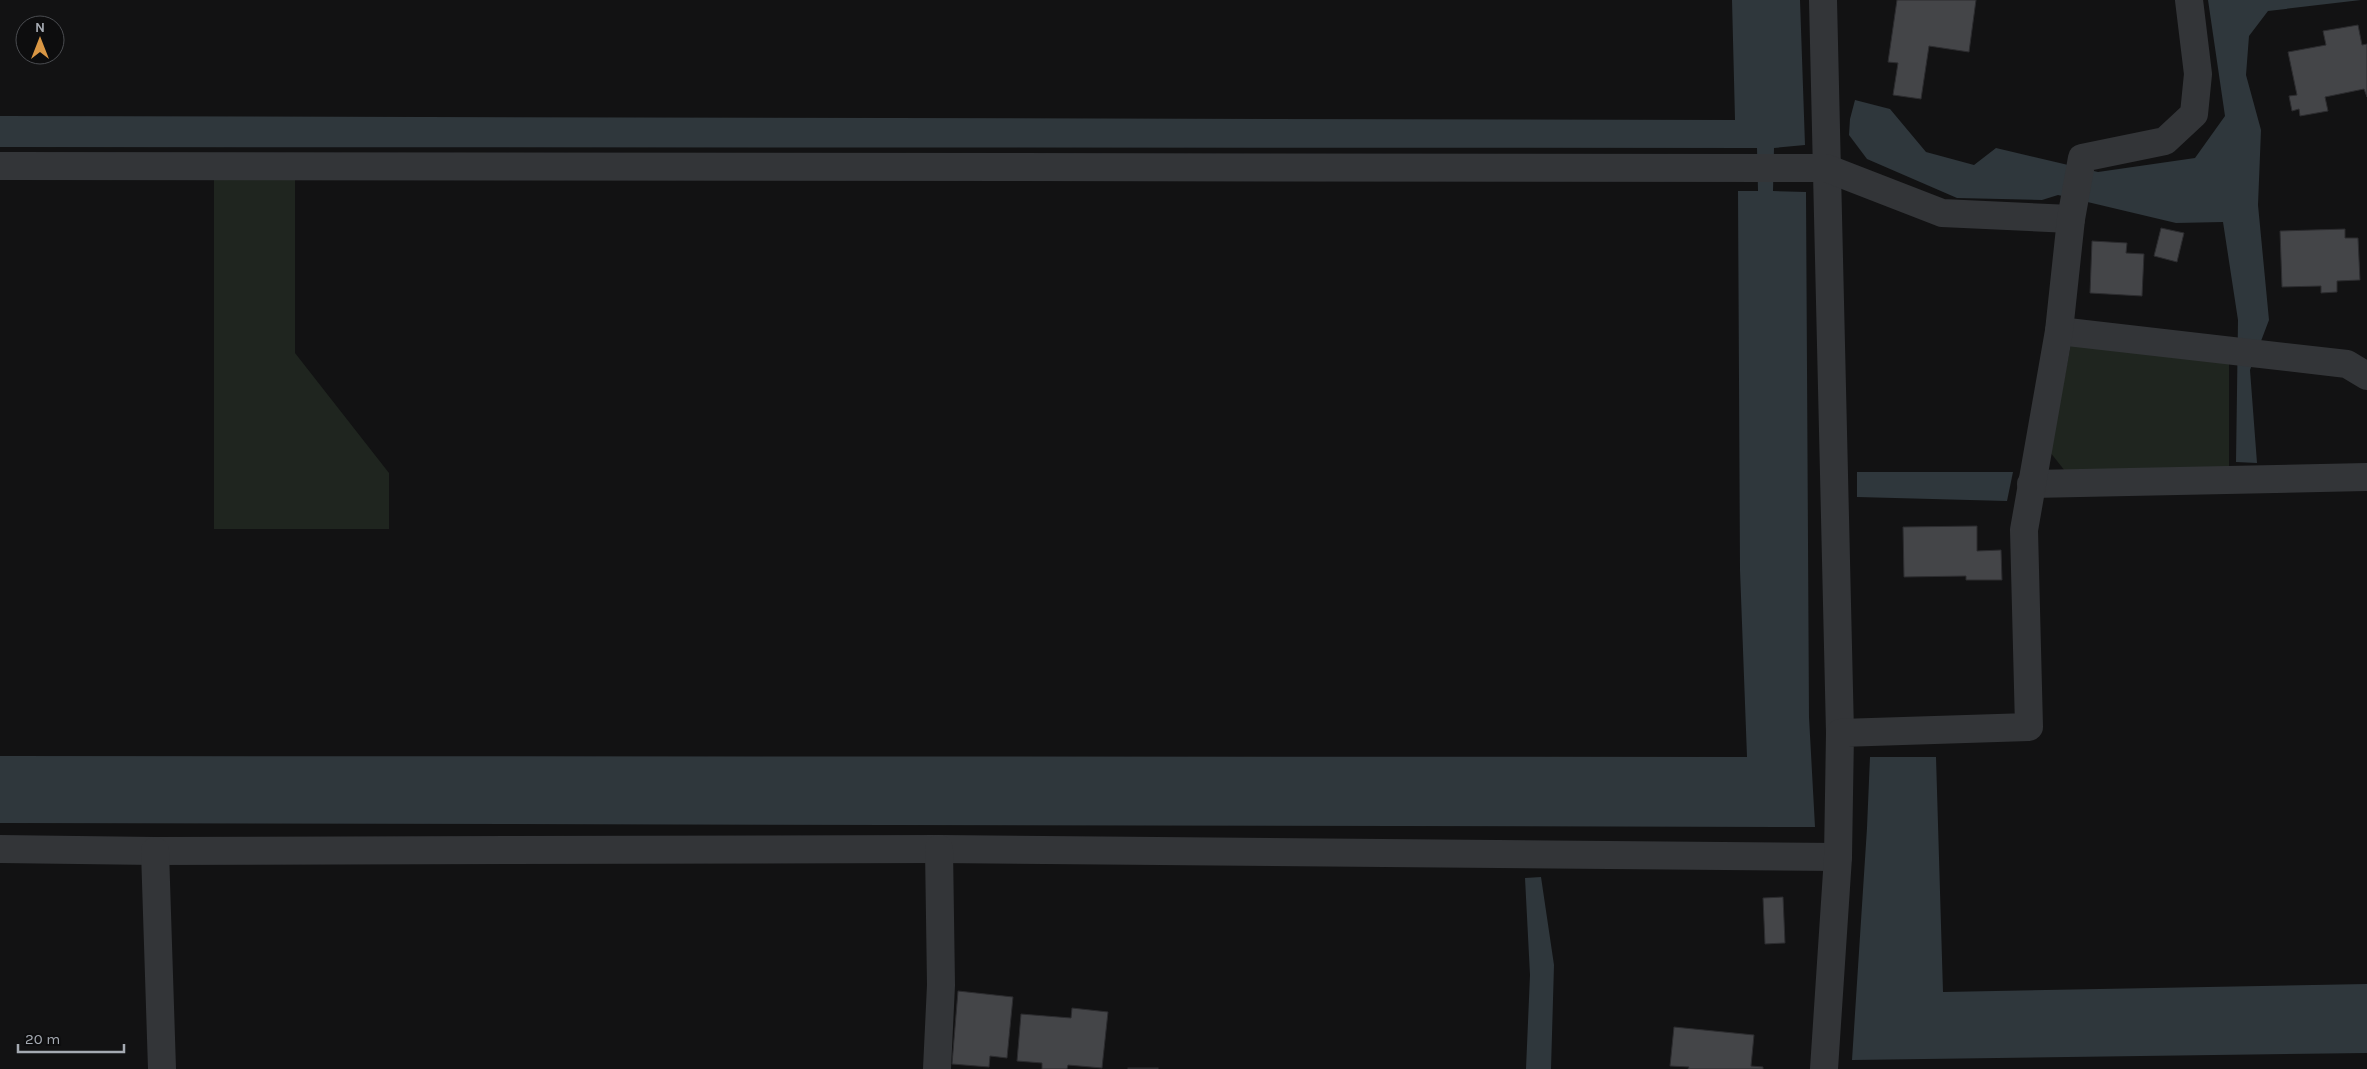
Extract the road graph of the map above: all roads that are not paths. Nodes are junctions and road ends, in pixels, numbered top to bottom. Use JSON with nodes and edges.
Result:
{"nodes":[{"id":1,"x":1823,"y":0,"type":"edge"},
{"id":2,"x":2189,"y":0,"type":"edge"},
{"id":3,"x":0,"y":166,"type":"edge"},
{"id":4,"x":1826,"y":168,"type":"junction"},
{"id":5,"x":2072,"y":212,"type":"junction"},
{"id":6,"x":2060,"y":331,"type":"junction"},
{"id":7,"x":2367,"y":376,"type":"edge"},
{"id":8,"x":2367,"y":477,"type":"edge"},
{"id":9,"x":2031,"y":484,"type":"junction"},
{"id":10,"x":1840,"y":733,"type":"junction"},
{"id":11,"x":0,"y":849,"type":"edge"},
{"id":12,"x":939,"y":849,"type":"junction"},
{"id":13,"x":155,"y":851,"type":"junction"},
{"id":14,"x":1838,"y":857,"type":"junction"},
{"id":15,"x":162,"y":1069,"type":"edge"},
{"id":16,"x":937,"y":1069,"type":"edge"},
{"id":17,"x":1824,"y":1069,"type":"edge"}],
"edges":[{"from":1,"to":4,"type":"street"},
{"from":2,"to":5,"type":"street"},
{"from":3,"to":4,"type":"street"},
{"from":4,"to":5,"type":"street"},
{"from":4,"to":10,"type":"street"},
{"from":5,"to":6,"type":"street"},
{"from":6,"to":7,"type":"street"},
{"from":6,"to":9,"type":"street"},
{"from":8,"to":9,"type":"street"},
{"from":9,"to":10,"type":"street"},
{"from":10,"to":14,"type":"street"},
{"from":11,"to":13,"type":"street"},
{"from":12,"to":13,"type":"street"},
{"from":12,"to":14,"type":"street"},
{"from":12,"to":16,"type":"street"},
{"from":13,"to":15,"type":"street"},
{"from":14,"to":17,"type":"street"}]}
